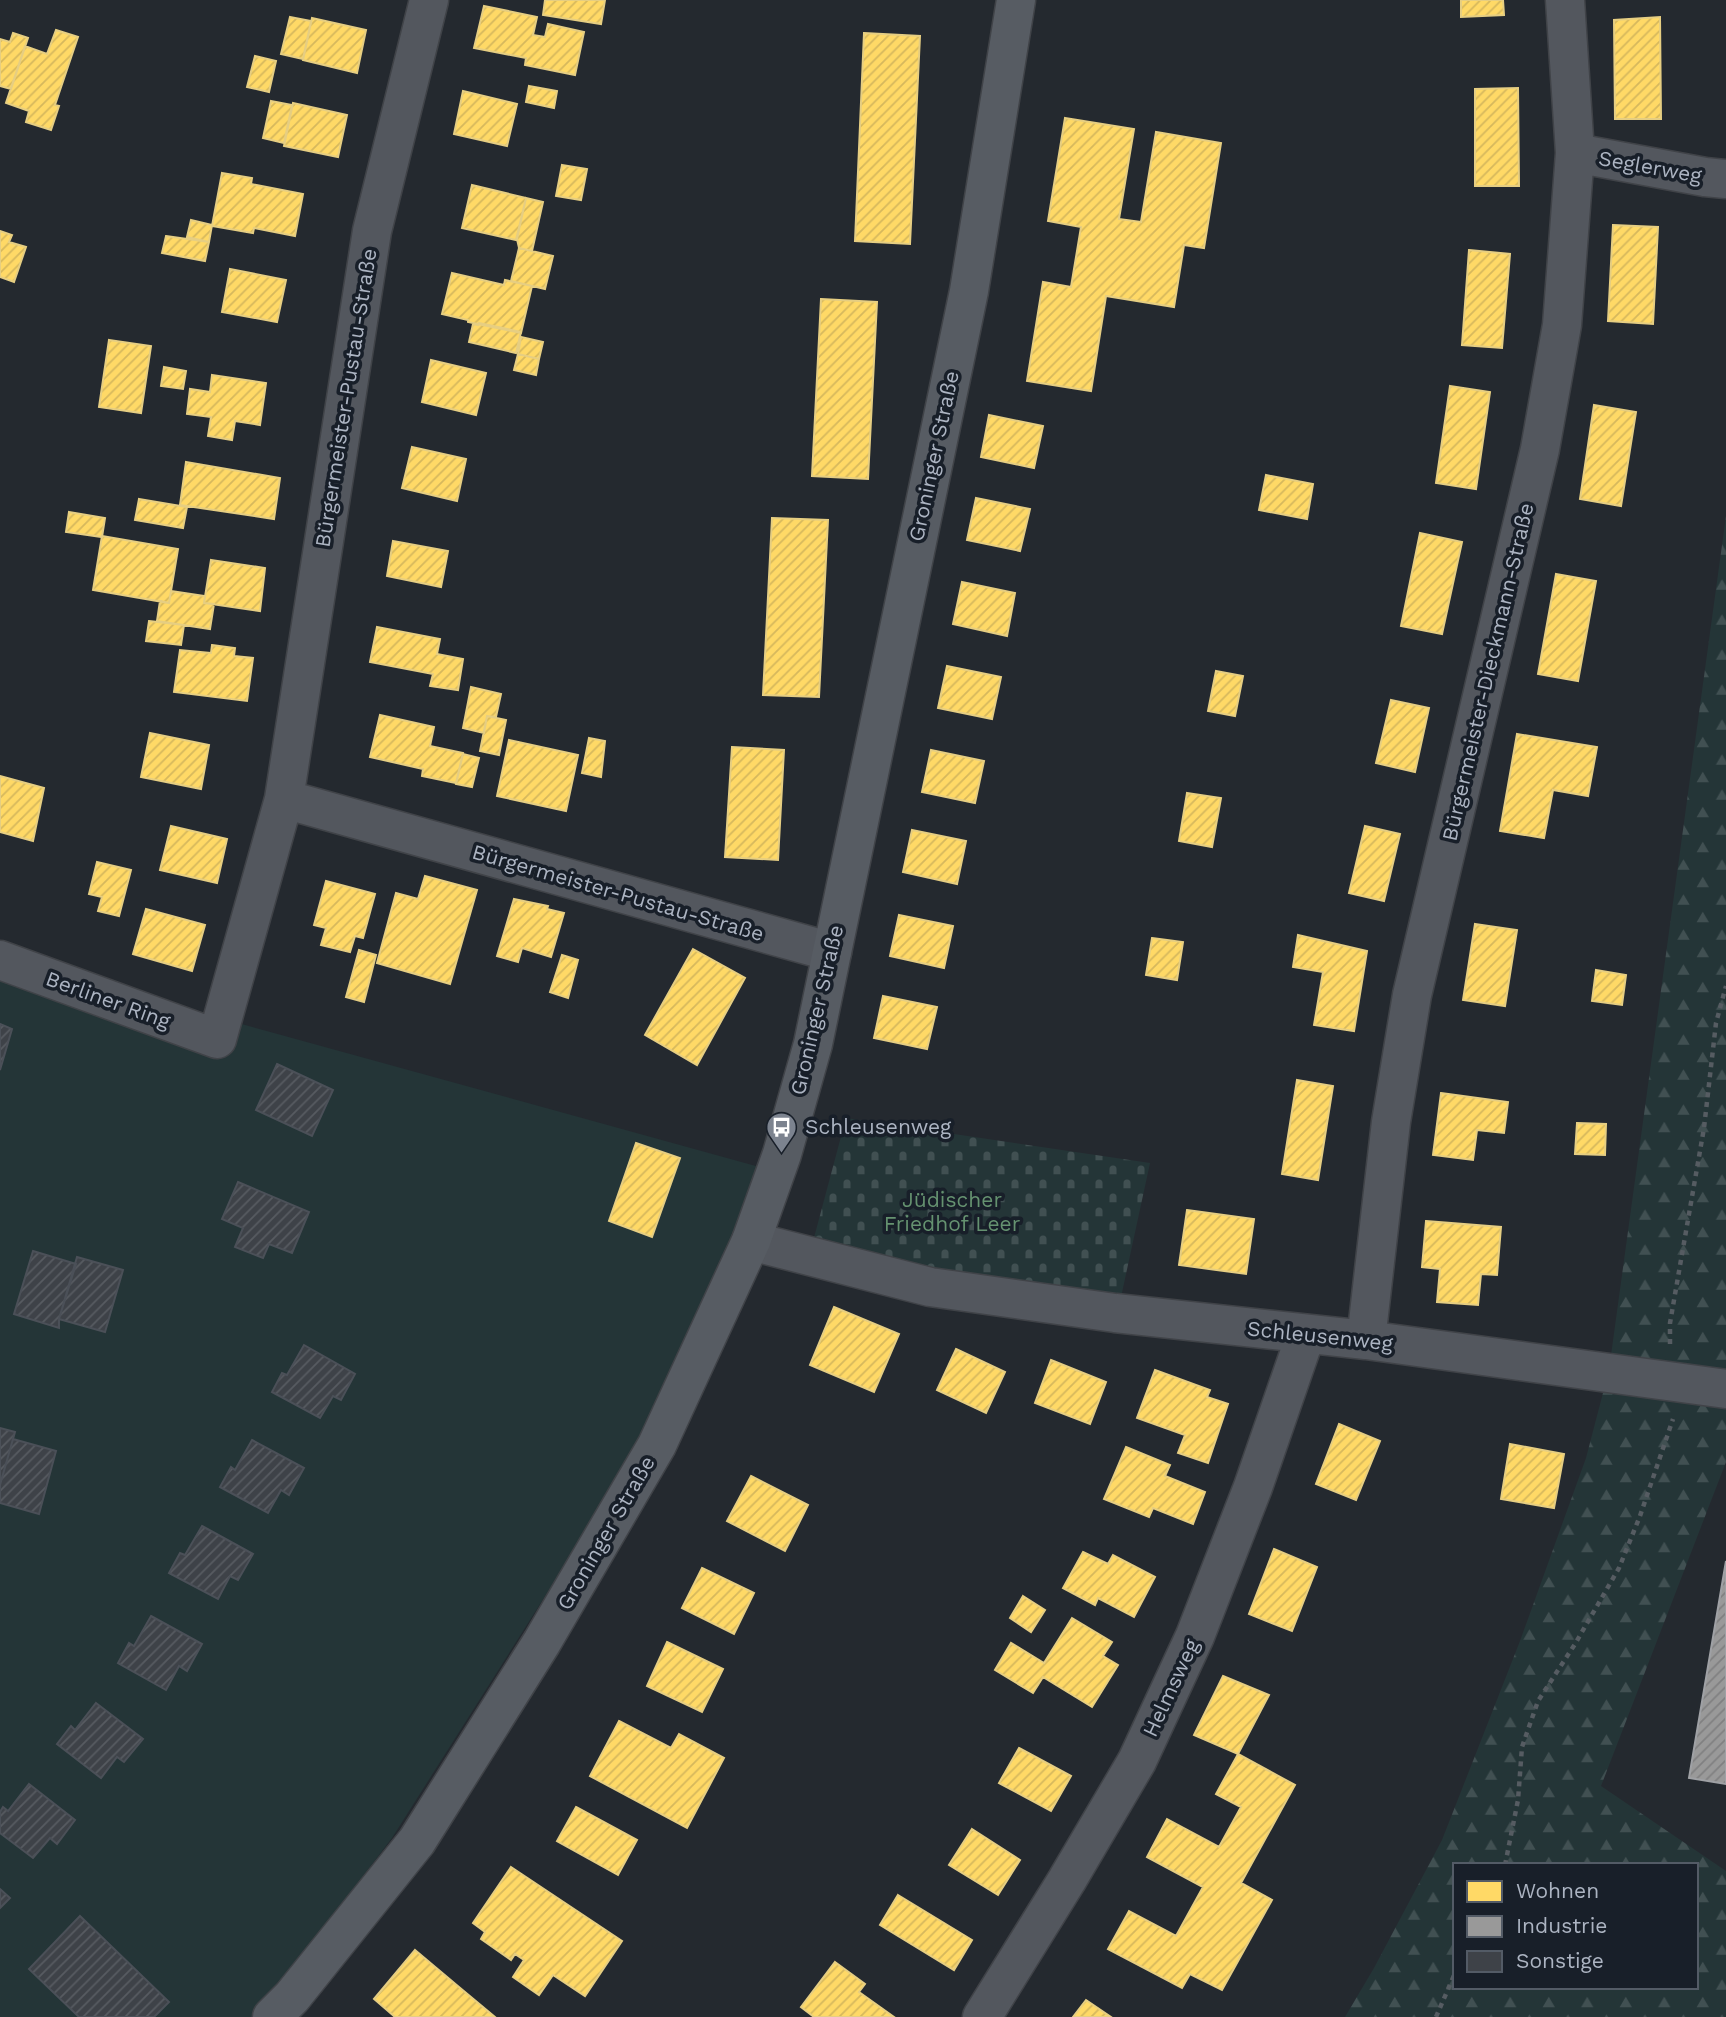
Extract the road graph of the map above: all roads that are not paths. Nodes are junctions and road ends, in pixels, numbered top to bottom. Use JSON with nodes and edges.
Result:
{"nodes":[{"id":1,"x":429,"y":0,"type":"edge"},
{"id":2,"x":1016,"y":0,"type":"edge"},
{"id":3,"x":1565,"y":0,"type":"edge"},
{"id":4,"x":1575,"y":153,"type":"junction"},
{"id":5,"x":1726,"y":179,"type":"edge"},
{"id":6,"x":284,"y":799,"type":"junction"},
{"id":7,"x":832,"y":953,"type":"junction"},
{"id":8,"x":0,"y":960,"type":"edge"},
{"id":9,"x":216,"y":1040,"type":"joint"},
{"id":10,"x":751,"y":1241,"type":"junction"},
{"id":11,"x":1306,"y":1334,"type":"junction"},
{"id":12,"x":1366,"y":1340,"type":"junction"},
{"id":13,"x":1726,"y":1389,"type":"edge"},
{"id":14,"x":288,"y":2010,"type":"edge"},
{"id":15,"x":982,"y":2017,"type":"edge"}],
"edges":[{"from":1,"to":6,"type":"street","name":"Bürgermeister-Pustau-Straße"},
{"from":2,"to":7,"type":"street","name":"Groninger Straße"},
{"from":3,"to":4,"type":"street","name":"Bürgermeister-Dieckmann-Straße"},
{"from":4,"to":5,"type":"street","name":"Seglerweg"},
{"from":4,"to":12,"type":"street","name":"Bürgermeister-Dieckmann-Straße"},
{"from":6,"to":7,"type":"street","name":"Bürgermeister-Pustau-Straße"},
{"from":6,"to":9,"type":"street","name":"Bürgermeister-Pustau-Straße"},
{"from":7,"to":10,"type":"street","name":"Groninger Straße"},
{"from":8,"to":9,"type":"street","name":"Berliner Ring"},
{"from":10,"to":11,"type":"street","name":"Schleusenweg"},
{"from":10,"to":14,"type":"street","name":"Groninger Straße"},
{"from":11,"to":12,"type":"street","name":"Schleusenweg"},
{"from":11,"to":15,"type":"street","name":"Helmsweg"},
{"from":12,"to":13,"type":"street","name":"Schleusenweg"}]}
